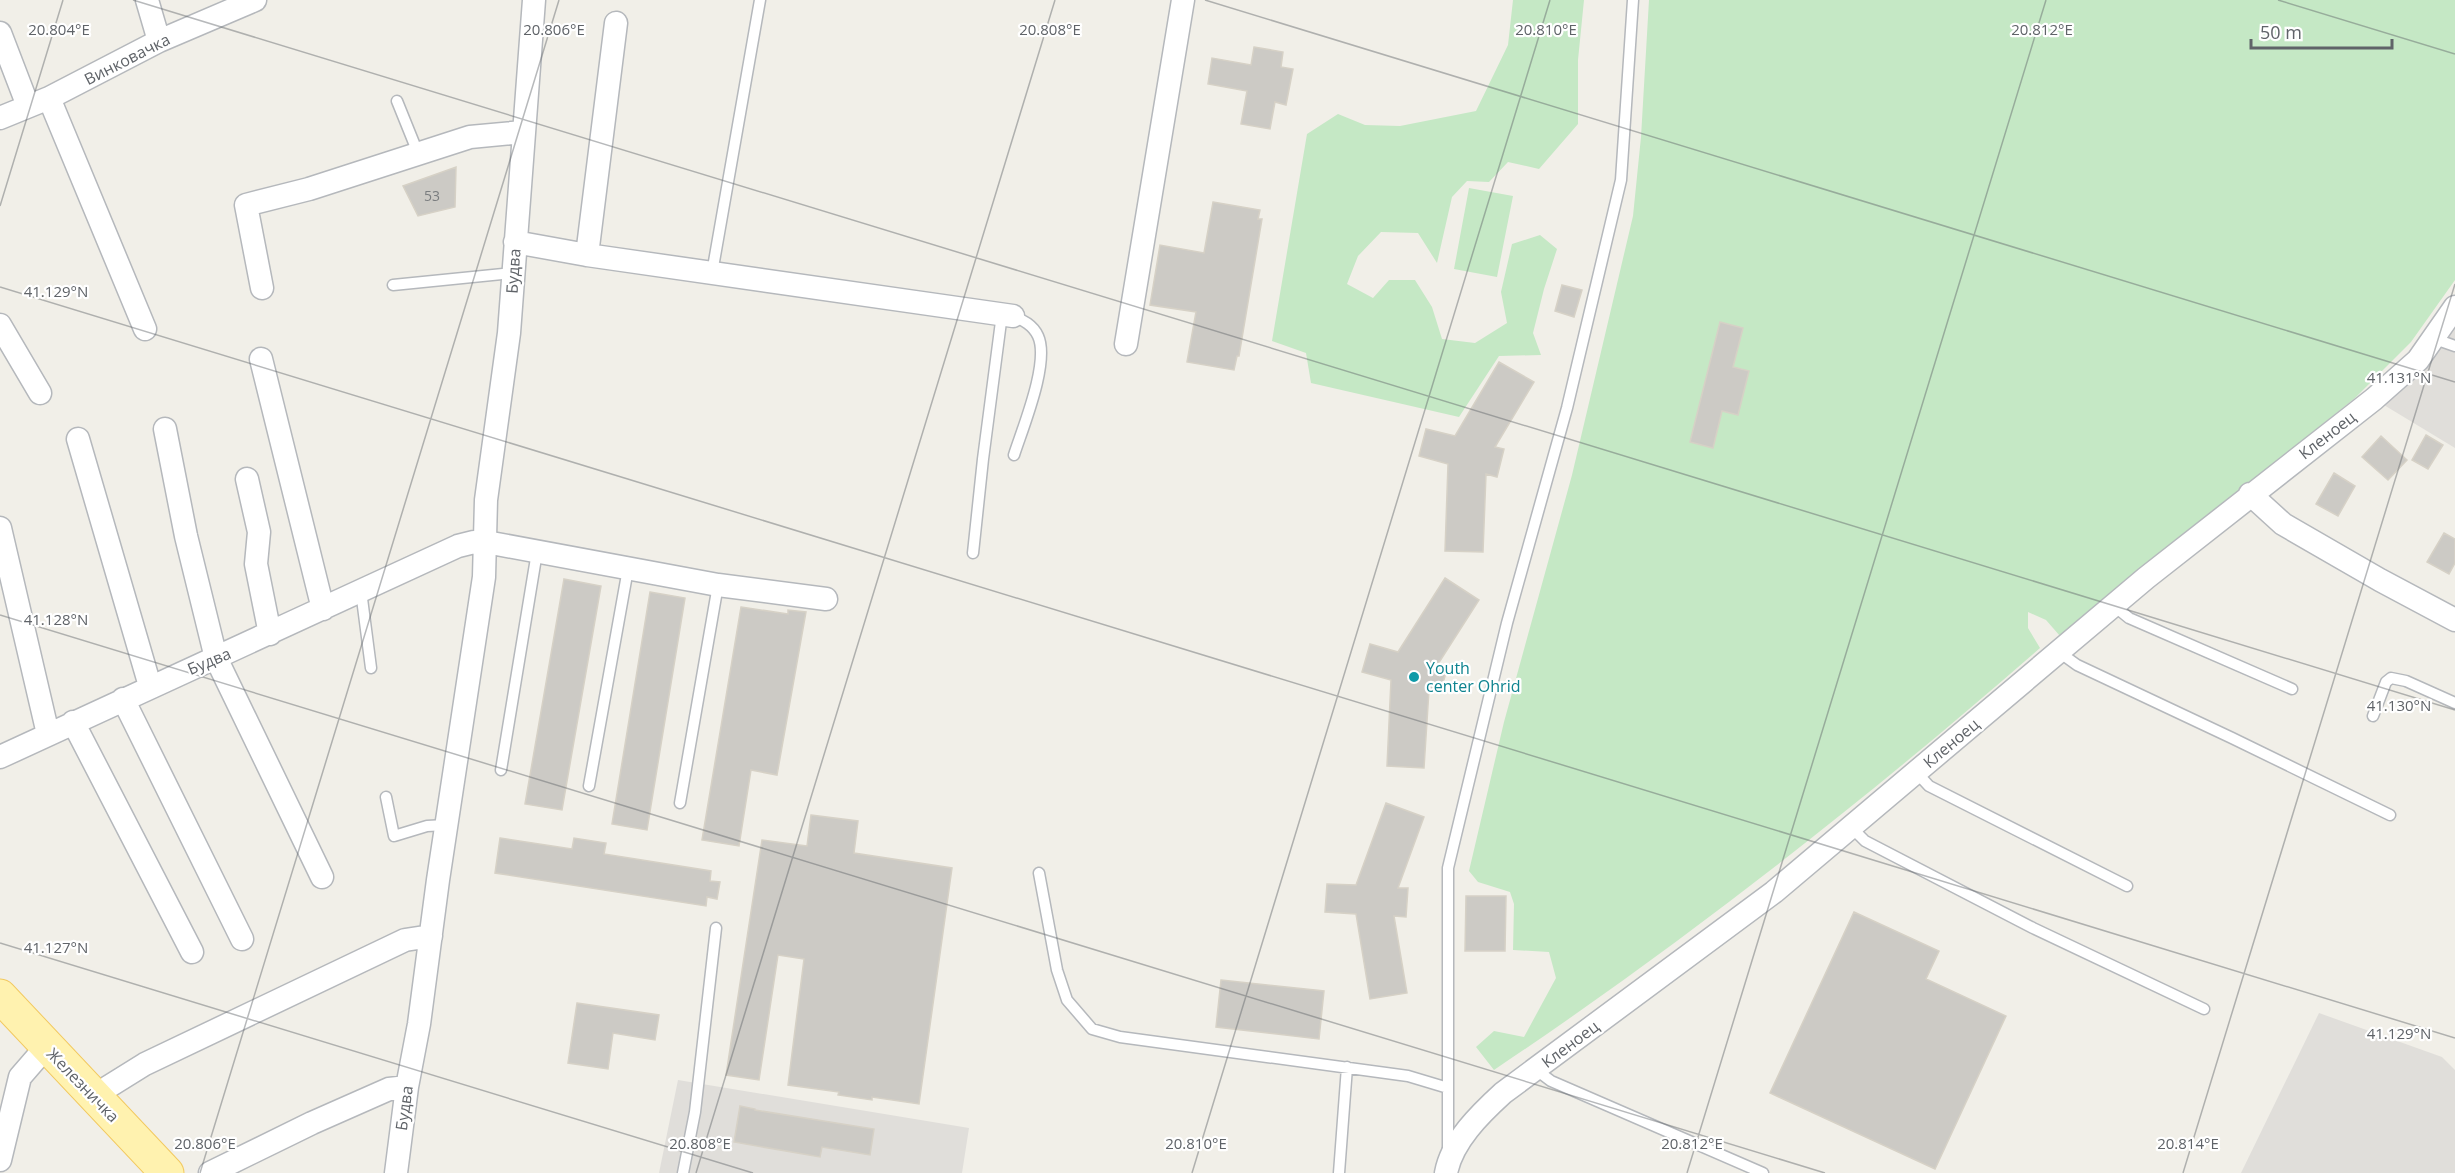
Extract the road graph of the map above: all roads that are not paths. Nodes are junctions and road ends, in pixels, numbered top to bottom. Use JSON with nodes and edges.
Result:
{"nodes":[{"id":1,"x":147,"y":0,"type":"edge"},
{"id":2,"x":255,"y":0,"type":"edge"},
{"id":3,"x":534,"y":0,"type":"edge"},
{"id":4,"x":760,"y":0,"type":"edge"},
{"id":5,"x":1183,"y":0,"type":"edge"},
{"id":6,"x":1633,"y":0,"type":"edge"},
{"id":7,"x":616,"y":23,"type":"dead end"},
{"id":8,"x":0,"y":33,"type":"edge"},
{"id":9,"x":159,"y":41,"type":"junction"},
{"id":10,"x":49,"y":98,"type":"junction"},
{"id":11,"x":397,"y":101,"type":"dead end"},
{"id":12,"x":28,"y":106,"type":"junction"},
{"id":13,"x":0,"y":118,"type":"edge"},
{"id":14,"x":523,"y":132,"type":"junction"},
{"id":15,"x":418,"y":153,"type":"junction"},
{"id":16,"x":515,"y":242,"type":"junction"},
{"id":17,"x":587,"y":255,"type":"junction"},
{"id":18,"x":512,"y":273,"type":"junction"},
{"id":19,"x":712,"y":273,"type":"junction"},
{"id":20,"x":393,"y":285,"type":"dead end"},
{"id":21,"x":262,"y":288,"type":"dead end"},
{"id":22,"x":2455,"y":307,"type":"edge"},
{"id":23,"x":1007,"y":315,"type":"junction"},
{"id":24,"x":0,"y":325,"type":"edge"},
{"id":25,"x":145,"y":329,"type":"dead end"},
{"id":26,"x":2445,"y":342,"type":"edge"},
{"id":27,"x":1126,"y":344,"type":"dead end"},
{"id":28,"x":261,"y":359,"type":"dead end"},
{"id":29,"x":40,"y":393,"type":"dead end"},
{"id":30,"x":165,"y":429,"type":"dead end"},
{"id":31,"x":78,"y":439,"type":"dead end"},
{"id":32,"x":1014,"y":455,"type":"dead end"},
{"id":33,"x":247,"y":479,"type":"dead end"},
{"id":34,"x":2250,"y":495,"type":"junction"},
{"id":35,"x":0,"y":528,"type":"edge"},
{"id":36,"x":486,"y":542,"type":"junction"},
{"id":37,"x":537,"y":552,"type":"junction"},
{"id":38,"x":973,"y":553,"type":"dead end"},
{"id":39,"x":628,"y":569,"type":"junction"},
{"id":40,"x":718,"y":585,"type":"junction"},
{"id":41,"x":361,"y":591,"type":"junction"},
{"id":42,"x":826,"y":599,"type":"dead end"},
{"id":43,"x":2113,"y":605,"type":"junction"},
{"id":44,"x":323,"y":609,"type":"junction"},
{"id":45,"x":2455,"y":620,"type":"edge"},
{"id":46,"x":270,"y":634,"type":"junction"},
{"id":47,"x":2059,"y":652,"type":"junction"},
{"id":48,"x":216,"y":658,"type":"junction"},
{"id":49,"x":371,"y":668,"type":"dead end"},
{"id":50,"x":150,"y":686,"type":"junction"},
{"id":51,"x":2292,"y":689,"type":"dead end"},
{"id":52,"x":123,"y":699,"type":"junction"},
{"id":53,"x":2455,"y":703,"type":"edge"},
{"id":54,"x":2373,"y":716,"type":"dead end"},
{"id":55,"x":73,"y":722,"type":"junction"},
{"id":56,"x":48,"y":734,"type":"junction"},
{"id":57,"x":0,"y":757,"type":"edge"},
{"id":58,"x":501,"y":770,"type":"dead end"},
{"id":59,"x":1916,"y":772,"type":"junction"},
{"id":60,"x":589,"y":786,"type":"dead end"},
{"id":61,"x":386,"y":797,"type":"dead end"},
{"id":62,"x":680,"y":803,"type":"dead end"},
{"id":63,"x":2390,"y":815,"type":"dead end"},
{"id":64,"x":446,"y":825,"type":"junction"},
{"id":65,"x":1851,"y":827,"type":"junction"},
{"id":66,"x":1039,"y":873,"type":"dead end"},
{"id":67,"x":322,"y":878,"type":"dead end"},
{"id":68,"x":2127,"y":886,"type":"dead end"},
{"id":69,"x":716,"y":928,"type":"dead end"},
{"id":70,"x":431,"y":936,"type":"junction"},
{"id":71,"x":242,"y":939,"type":"dead end"},
{"id":72,"x":192,"y":952,"type":"dead end"},
{"id":73,"x":0,"y":996,"type":"edge"},
{"id":74,"x":2204,"y":1009,"type":"dead end"},
{"id":75,"x":0,"y":1029,"type":"edge"},
{"id":76,"x":39,"y":1054,"type":"junction"},
{"id":77,"x":1347,"y":1068,"type":"junction"},
{"id":78,"x":1535,"y":1069,"type":"junction"},
{"id":79,"x":407,"y":1087,"type":"junction"},
{"id":80,"x":1448,"y":1088,"type":"junction"},
{"id":81,"x":96,"y":1099,"type":"junction"},
{"id":82,"x":0,"y":1160,"type":"edge"},
{"id":83,"x":1447,"y":1167,"type":"edge"},
{"id":84,"x":136,"y":1173,"type":"edge"},
{"id":85,"x":167,"y":1173,"type":"edge"},
{"id":86,"x":210,"y":1173,"type":"edge"},
{"id":87,"x":396,"y":1173,"type":"edge"},
{"id":88,"x":683,"y":1173,"type":"edge"},
{"id":89,"x":1339,"y":1173,"type":"edge"},
{"id":90,"x":1763,"y":1173,"type":"edge"}],
"edges":[{"from":1,"to":9,"type":"street"},
{"from":2,"to":9,"type":"street","name":"Винковачка"},
{"from":3,"to":14,"type":"street","name":"Будва"},
{"from":4,"to":19,"type":"lane"},
{"from":5,"to":27,"type":"street"},
{"from":6,"to":80,"type":"lane"},
{"from":7,"to":17,"type":"street"},
{"from":8,"to":12,"type":"street"},
{"from":9,"to":10,"type":"street","name":"Винковачка"},
{"from":10,"to":12,"type":"street","name":"Винковачка"},
{"from":10,"to":25,"type":"street"},
{"from":11,"to":15,"type":"lane"},
{"from":12,"to":13,"type":"street","name":"Винковачка"},
{"from":14,"to":15,"type":"street"},
{"from":14,"to":16,"type":"street","name":"Будва"},
{"from":15,"to":21,"type":"street"},
{"from":16,"to":17,"type":"street"},
{"from":16,"to":18,"type":"street","name":"Будва"},
{"from":17,"to":19,"type":"street"},
{"from":18,"to":20,"type":"lane"},
{"from":18,"to":36,"type":"street","name":"Будва"},
{"from":19,"to":23,"type":"street"},
{"from":22,"to":26,"type":"street","name":"Кленоец"},
{"from":23,"to":32,"type":"lane"},
{"from":23,"to":38,"type":"lane"},
{"from":24,"to":29,"type":"street"},
{"from":26,"to":34,"type":"street","name":"Кленоец"},
{"from":28,"to":44,"type":"street"},
{"from":30,"to":48,"type":"street"},
{"from":31,"to":50,"type":"street"},
{"from":33,"to":46,"type":"street"},
{"from":34,"to":43,"type":"street","name":"Кленоец"},
{"from":34,"to":45,"type":"street"},
{"from":35,"to":56,"type":"street"},
{"from":36,"to":37,"type":"street","name":"Будва"},
{"from":36,"to":41,"type":"street","name":"Будва"},
{"from":36,"to":64,"type":"street","name":"Будва"},
{"from":37,"to":39,"type":"street","name":"Будва"},
{"from":37,"to":58,"type":"lane"},
{"from":39,"to":40,"type":"street","name":"Будва"},
{"from":39,"to":60,"type":"lane"},
{"from":40,"to":42,"type":"street","name":"Будва"},
{"from":40,"to":62,"type":"lane"},
{"from":41,"to":44,"type":"street","name":"Будва"},
{"from":41,"to":49,"type":"lane"},
{"from":43,"to":47,"type":"street","name":"Кленоец"},
{"from":43,"to":51,"type":"lane"},
{"from":44,"to":46,"type":"street","name":"Будва"},
{"from":46,"to":48,"type":"street","name":"Будва"},
{"from":47,"to":59,"type":"street","name":"Кленоец"},
{"from":47,"to":63,"type":"lane"},
{"from":48,"to":50,"type":"street","name":"Будва"},
{"from":48,"to":67,"type":"street"},
{"from":50,"to":52,"type":"street","name":"Будва"},
{"from":52,"to":55,"type":"street","name":"Будва"},
{"from":52,"to":71,"type":"street"},
{"from":53,"to":54,"type":"lane"},
{"from":55,"to":56,"type":"street","name":"Будва"},
{"from":55,"to":72,"type":"street"},
{"from":56,"to":57,"type":"street","name":"Будва"},
{"from":59,"to":65,"type":"street","name":"Кленоец"},
{"from":59,"to":68,"type":"lane"},
{"from":61,"to":64,"type":"lane"},
{"from":64,"to":70,"type":"street","name":"Будва"},
{"from":65,"to":74,"type":"lane"},
{"from":65,"to":78,"type":"street","name":"Кленоец"},
{"from":66,"to":77,"type":"lane"},
{"from":69,"to":88,"type":"lane"},
{"from":70,"to":79,"type":"street","name":"Будва"},
{"from":70,"to":81,"type":"street"},
{"from":73,"to":76,"type":"main road","name":"Железничка"},
{"from":75,"to":76,"type":"main road","name":"Железничка"},
{"from":76,"to":81,"type":"main road","name":"Железничка"},
{"from":76,"to":82,"type":"street"},
{"from":76,"to":84,"type":"main road","name":"Железничка"},
{"from":77,"to":80,"type":"lane"},
{"from":77,"to":89,"type":"lane"},
{"from":78,"to":83,"type":"street","name":"Кленоец"},
{"from":78,"to":90,"type":"lane"},
{"from":79,"to":86,"type":"street"},
{"from":79,"to":87,"type":"street","name":"Будва"},
{"from":80,"to":83,"type":"lane"},
{"from":81,"to":85,"type":"main road","name":"Железничка"}]}
